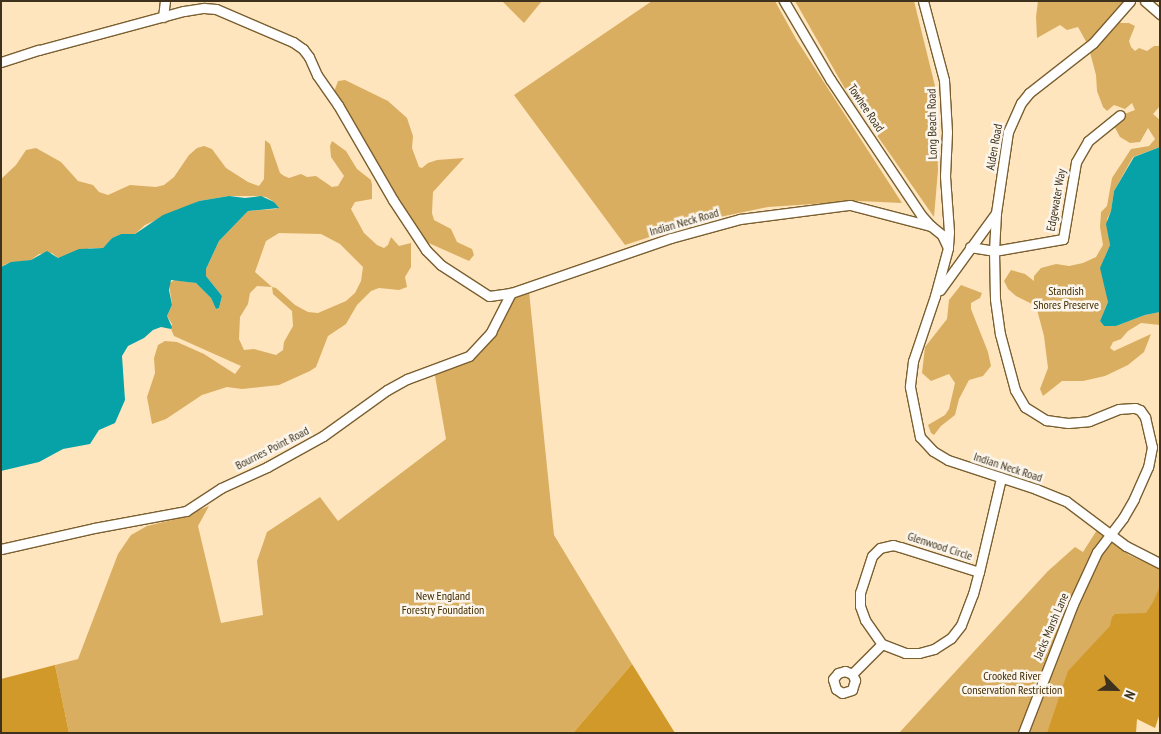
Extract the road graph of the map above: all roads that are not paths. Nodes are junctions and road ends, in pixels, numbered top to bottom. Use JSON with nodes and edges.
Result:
{"nodes":[{"id":1,"x":165,"y":1,"type":"edge"},
{"id":2,"x":784,"y":1,"type":"edge"},
{"id":3,"x":923,"y":1,"type":"edge"},
{"id":4,"x":1130,"y":1,"type":"edge"},
{"id":5,"x":1145,"y":1,"type":"edge"},
{"id":6,"x":1160,"y":14,"type":"edge"},
{"id":7,"x":163,"y":17,"type":"junction"},
{"id":8,"x":1,"y":62,"type":"edge"},
{"id":9,"x":1120,"y":115,"type":"dead end"},
{"id":10,"x":996,"y":213,"type":"junction"},
{"id":11,"x":931,"y":226,"type":"junction"},
{"id":12,"x":948,"y":248,"type":"junction"},
{"id":13,"x":970,"y":248,"type":"junction"},
{"id":14,"x":994,"y":251,"type":"junction"},
{"id":15,"x":511,"y":293,"type":"junction"},
{"id":16,"x":935,"y":297,"type":"junction"},
{"id":17,"x":1001,"y":478,"type":"junction"},
{"id":18,"x":1110,"y":534,"type":"junction"},
{"id":19,"x":1,"y":550,"type":"edge"},
{"id":20,"x":1160,"y":563,"type":"edge"},
{"id":21,"x":978,"y":572,"type":"junction"},
{"id":22,"x":882,"y":644,"type":"junction"},
{"id":23,"x":852,"y":674,"type":"dead end"},
{"id":24,"x":1023,"y":733,"type":"edge"}],
"edges":[{"from":1,"to":7,"type":"street"},
{"from":2,"to":11,"type":"street","name":"Towhee Road"},
{"from":3,"to":12,"type":"street","name":"Long Beach Road"},
{"from":4,"to":10,"type":"street","name":"Alden Road"},
{"from":5,"to":6,"type":"street"},
{"from":7,"to":8,"type":"street","name":"Indian Neck Road"},
{"from":7,"to":15,"type":"street","name":"Indian Neck Road"},
{"from":9,"to":14,"type":"street","name":"Edgewater Way"},
{"from":10,"to":13,"type":"street","name":"Alden Road"},
{"from":10,"to":14,"type":"street"},
{"from":11,"to":12,"type":"street"},
{"from":11,"to":15,"type":"street","name":"Indian Neck Road"},
{"from":12,"to":16,"type":"street","name":"Indian Neck Road"},
{"from":13,"to":14,"type":"street"},
{"from":13,"to":16,"type":"street","name":"Alden Road"},
{"from":14,"to":18,"type":"street","name":"Jacks Marsh Lane"},
{"from":15,"to":19,"type":"street","name":"Bournes Point Road"},
{"from":16,"to":17,"type":"street","name":"Indian Neck Road"},
{"from":17,"to":18,"type":"street","name":"Indian Neck Road"},
{"from":17,"to":21,"type":"street","name":"Glenwood Circle"},
{"from":18,"to":20,"type":"street","name":"Indian Neck Road"},
{"from":18,"to":24,"type":"street","name":"Jacks Marsh Lane"},
{"from":21,"to":22,"type":"street","name":"Glenwood Circle"},
{"from":21,"to":22,"type":"street","name":"Glenwood Circle"},
{"from":22,"to":23,"type":"street"}]}
